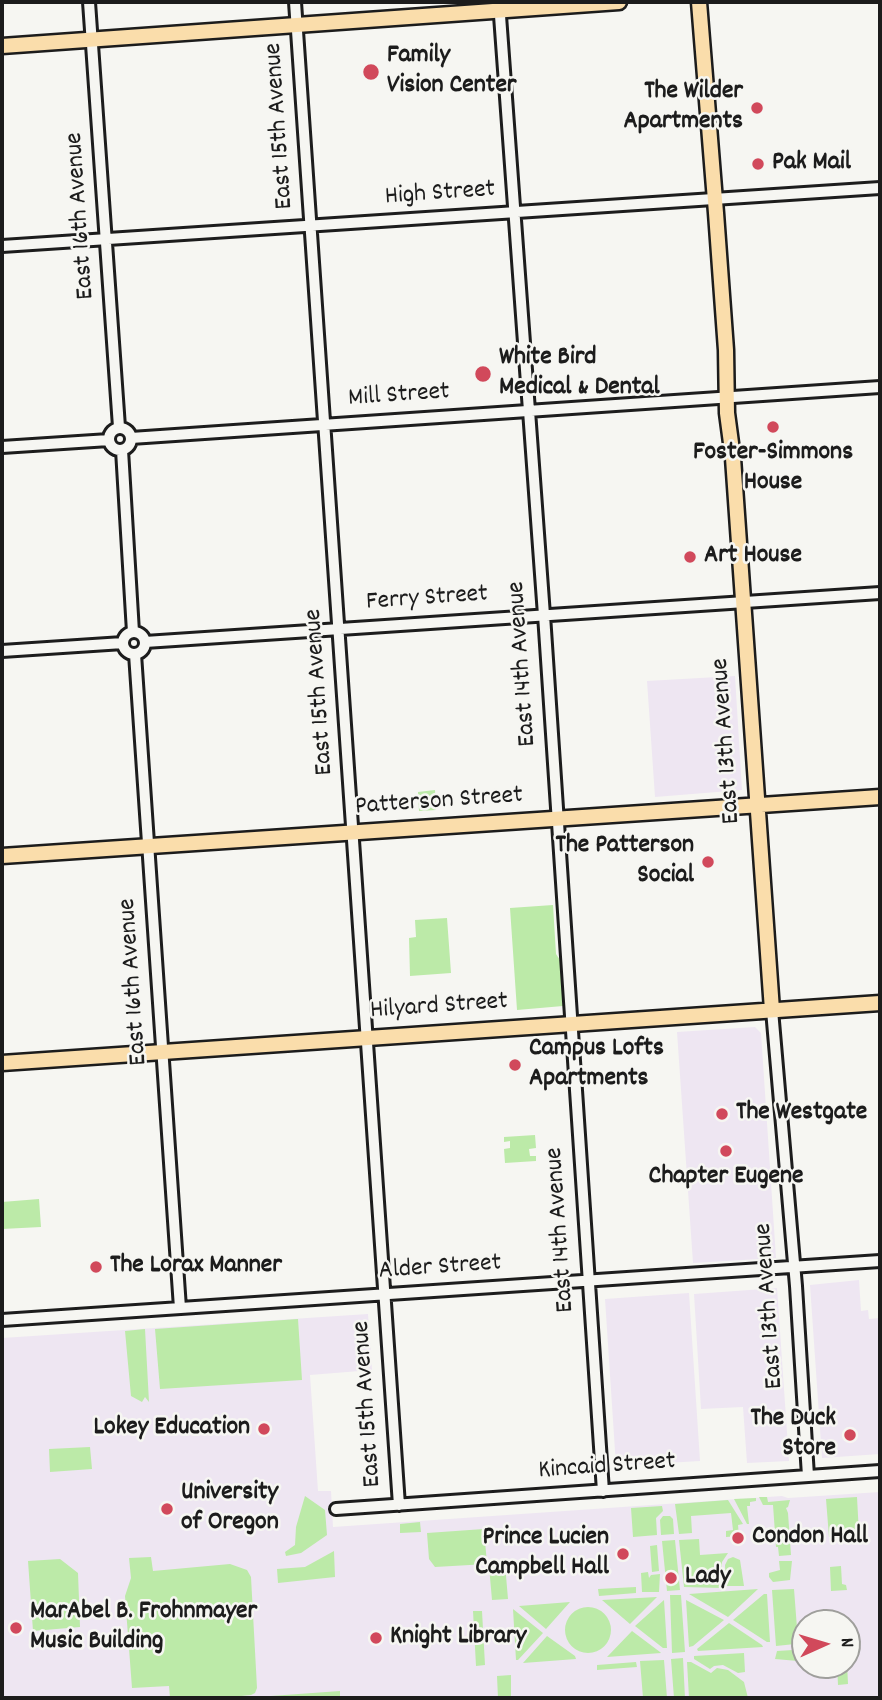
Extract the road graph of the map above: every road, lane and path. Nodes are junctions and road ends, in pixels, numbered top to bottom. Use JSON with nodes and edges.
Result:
{"nodes":[{"id":1,"x":89,"y":2,"type":"edge"},
{"id":2,"x":295,"y":2,"type":"edge"},
{"id":3,"x":619,"y":2,"type":"edge"},
{"id":4,"x":699,"y":2,"type":"edge"},
{"id":5,"x":500,"y":6,"type":"edge"},
{"id":6,"x":297,"y":24,"type":"junction"},
{"id":7,"x":92,"y":39,"type":"junction"},
{"id":8,"x":2,"y":46,"type":"edge"},
{"id":9,"x":880,"y":188,"type":"edge"},
{"id":10,"x":715,"y":200,"type":"junction"},
{"id":11,"x":515,"y":213,"type":"junction"},
{"id":12,"x":311,"y":226,"type":"junction"},
{"id":13,"x":107,"y":240,"type":"junction"},
{"id":14,"x":2,"y":246,"type":"edge"},
{"id":15,"x":880,"y":387,"type":"edge"},
{"id":16,"x":726,"y":398,"type":"junction"},
{"id":17,"x":528,"y":411,"type":"junction"},
{"id":18,"x":325,"y":425,"type":"junction"},
{"id":19,"x":119,"y":427,"type":"junction"},
{"id":20,"x":131,"y":438,"type":"junction"},
{"id":21,"x":109,"y":440,"type":"junction"},
{"id":22,"x":2,"y":447,"type":"edge"},
{"id":23,"x":122,"y":450,"type":"junction"},
{"id":24,"x":880,"y":593,"type":"edge"},
{"id":25,"x":743,"y":603,"type":"junction"},
{"id":26,"x":544,"y":614,"type":"junction"},
{"id":27,"x":339,"y":628,"type":"junction"},
{"id":28,"x":133,"y":632,"type":"junction"},
{"id":29,"x":145,"y":642,"type":"junction"},
{"id":30,"x":123,"y":643,"type":"junction"},
{"id":31,"x":2,"y":651,"type":"edge"},
{"id":32,"x":135,"y":654,"type":"junction"},
{"id":33,"x":880,"y":797,"type":"edge"},
{"id":34,"x":758,"y":806,"type":"junction"},
{"id":35,"x":557,"y":819,"type":"junction"},
{"id":36,"x":354,"y":834,"type":"junction"},
{"id":37,"x":149,"y":846,"type":"junction"},
{"id":38,"x":2,"y":856,"type":"edge"},
{"id":39,"x":880,"y":1003,"type":"edge"},
{"id":40,"x":772,"y":1010,"type":"junction"},
{"id":41,"x":572,"y":1024,"type":"junction"},
{"id":42,"x":367,"y":1038,"type":"junction"},
{"id":43,"x":162,"y":1052,"type":"junction"},
{"id":44,"x":2,"y":1063,"type":"edge"},
{"id":45,"x":880,"y":1261,"type":"edge"},
{"id":46,"x":793,"y":1268,"type":"junction"},
{"id":47,"x":589,"y":1282,"type":"junction"},
{"id":48,"x":384,"y":1295,"type":"junction"},
{"id":49,"x":180,"y":1308,"type":"junction"},
{"id":50,"x":2,"y":1320,"type":"edge"},
{"id":51,"x":880,"y":1471,"type":"edge"},
{"id":52,"x":808,"y":1476,"type":"junction"},
{"id":53,"x":603,"y":1491,"type":"junction"},
{"id":54,"x":399,"y":1505,"type":"junction"},
{"id":55,"x":336,"y":1509,"type":"dead end"}],
"edges":[{"from":1,"to":7,"type":"street","name":"East 16th Avenue"},
{"from":2,"to":6,"type":"street","name":"East 15th Avenue"},
{"from":3,"to":5,"type":"main road"},
{"from":4,"to":10,"type":"main road","name":"East 13th Avenue"},
{"from":5,"to":6,"type":"main road"},
{"from":5,"to":11,"type":"street","name":"East 14th Avenue"},
{"from":6,"to":7,"type":"main road"},
{"from":6,"to":12,"type":"street","name":"East 15th Avenue"},
{"from":7,"to":8,"type":"main road"},
{"from":7,"to":13,"type":"street","name":"East 16th Avenue"},
{"from":9,"to":10,"type":"street","name":"High Street"},
{"from":10,"to":11,"type":"street","name":"High Street"},
{"from":10,"to":16,"type":"main road","name":"East 13th Avenue"},
{"from":11,"to":12,"type":"street","name":"High Street"},
{"from":11,"to":17,"type":"street","name":"East 14th Avenue"},
{"from":12,"to":13,"type":"street","name":"High Street"},
{"from":12,"to":18,"type":"street","name":"East 15th Avenue"},
{"from":13,"to":14,"type":"street","name":"High Street"},
{"from":13,"to":19,"type":"street","name":"East 16th Avenue"},
{"from":15,"to":16,"type":"street","name":"Mill Street"},
{"from":16,"to":17,"type":"street","name":"Mill Street"},
{"from":16,"to":25,"type":"main road","name":"East 13th Avenue"},
{"from":17,"to":18,"type":"street","name":"Mill Street"},
{"from":17,"to":26,"type":"street","name":"East 14th Avenue"},
{"from":18,"to":20,"type":"street","name":"Mill Street"},
{"from":18,"to":27,"type":"street","name":"East 15th Avenue"},
{"from":19,"to":20,"type":"street"},
{"from":19,"to":21,"type":"street"},
{"from":20,"to":23,"type":"street"},
{"from":21,"to":22,"type":"street"},
{"from":21,"to":23,"type":"street"},
{"from":23,"to":28,"type":"street"},
{"from":24,"to":25,"type":"street","name":"Ferry Street"},
{"from":25,"to":26,"type":"street","name":"Ferry Street"},
{"from":25,"to":34,"type":"main road","name":"East 13th Avenue"},
{"from":26,"to":27,"type":"street","name":"Ferry Street"},
{"from":26,"to":35,"type":"street","name":"East 14th Avenue"},
{"from":27,"to":29,"type":"street","name":"Ferry Street"},
{"from":27,"to":36,"type":"street","name":"East 15th Avenue"},
{"from":28,"to":29,"type":"street"},
{"from":28,"to":30,"type":"street"},
{"from":29,"to":32,"type":"street"},
{"from":30,"to":31,"type":"street"},
{"from":30,"to":32,"type":"street"},
{"from":32,"to":37,"type":"street","name":"East 16th Avenue"},
{"from":33,"to":34,"type":"main road","name":"Patterson Street"},
{"from":34,"to":35,"type":"main road","name":"Patterson Street"},
{"from":34,"to":40,"type":"main road","name":"East 13th Avenue"},
{"from":35,"to":36,"type":"main road","name":"Patterson Street"},
{"from":35,"to":41,"type":"street","name":"East 14th Avenue"},
{"from":36,"to":37,"type":"main road","name":"Patterson Street"},
{"from":36,"to":42,"type":"street","name":"East 15th Avenue"},
{"from":37,"to":38,"type":"main road","name":"Patterson Street"},
{"from":37,"to":43,"type":"street","name":"East 16th Avenue"},
{"from":39,"to":40,"type":"main road","name":"Hilyard Street"},
{"from":40,"to":41,"type":"main road","name":"Hilyard Street"},
{"from":40,"to":46,"type":"street","name":"East 13th Avenue"},
{"from":41,"to":42,"type":"main road","name":"Hilyard Street"},
{"from":41,"to":47,"type":"street","name":"East 14th Avenue"},
{"from":42,"to":43,"type":"main road","name":"Hilyard Street"},
{"from":42,"to":48,"type":"street","name":"East 15th Avenue"},
{"from":43,"to":44,"type":"main road","name":"Hilyard Street"},
{"from":43,"to":49,"type":"street","name":"East 16th Avenue"},
{"from":45,"to":46,"type":"street","name":"Alder Street"},
{"from":46,"to":47,"type":"street","name":"Alder Street"},
{"from":46,"to":52,"type":"street","name":"East 13th Avenue"},
{"from":47,"to":48,"type":"street","name":"Alder Street"},
{"from":47,"to":53,"type":"street","name":"East 14th Avenue"},
{"from":48,"to":49,"type":"street","name":"Alder Street"},
{"from":48,"to":54,"type":"street","name":"East 15th Avenue"},
{"from":49,"to":50,"type":"street","name":"Alder Street"},
{"from":51,"to":52,"type":"street","name":"Kincaid Street"},
{"from":52,"to":53,"type":"street","name":"Kincaid Street"},
{"from":53,"to":54,"type":"street","name":"Kincaid Street"},
{"from":54,"to":55,"type":"street","name":"Kincaid Street"}]}
